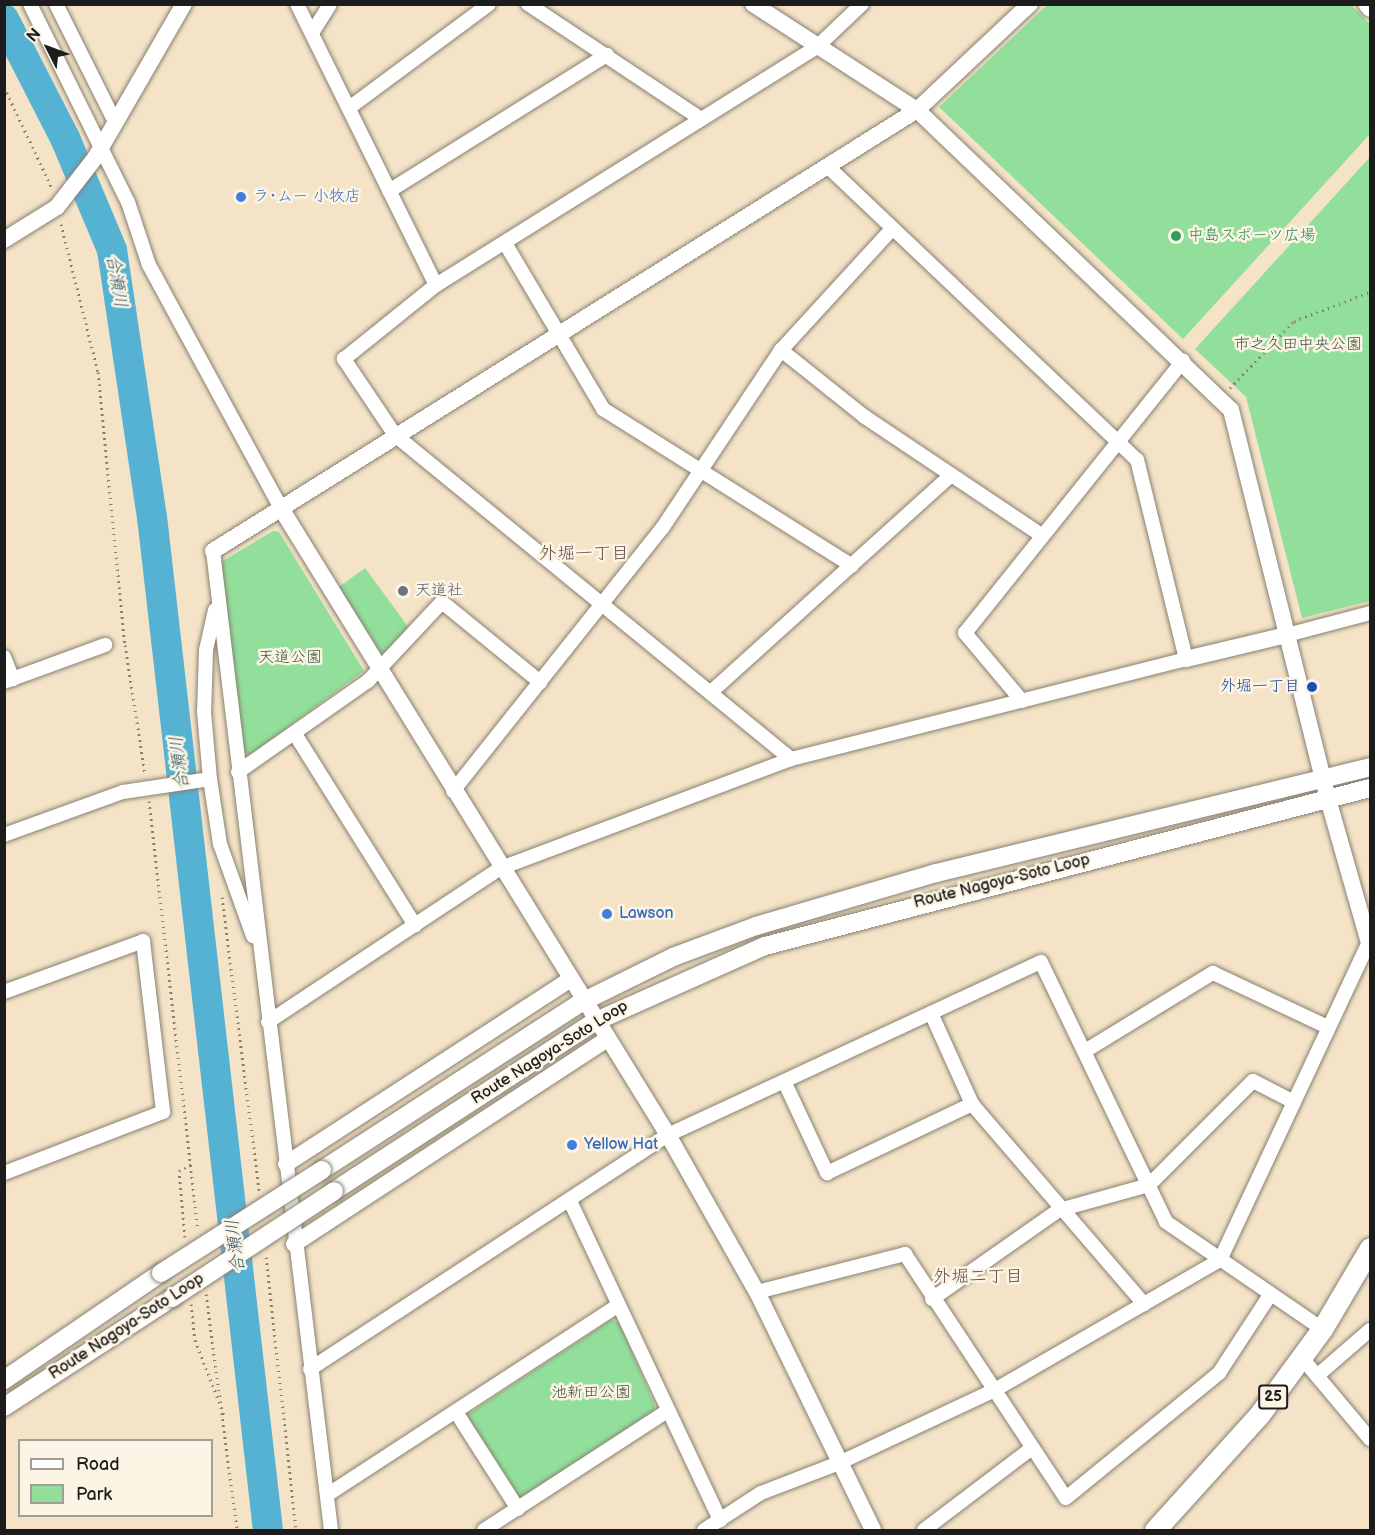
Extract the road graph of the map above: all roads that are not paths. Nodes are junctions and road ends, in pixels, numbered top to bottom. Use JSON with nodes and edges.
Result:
{"nodes":[{"id":1,"x":30,"y":4,"type":"edge"},
{"id":2,"x":56,"y":4,"type":"edge"},
{"id":3,"x":184,"y":4,"type":"edge"},
{"id":4,"x":297,"y":4,"type":"edge"},
{"id":5,"x":330,"y":4,"type":"edge"},
{"id":6,"x":489,"y":4,"type":"edge"},
{"id":7,"x":528,"y":4,"type":"edge"},
{"id":8,"x":753,"y":4,"type":"edge"},
{"id":9,"x":862,"y":4,"type":"edge"},
{"id":10,"x":1030,"y":4,"type":"edge"},
{"id":11,"x":312,"y":33,"type":"junction"},
{"id":12,"x":818,"y":46,"type":"junction"},
{"id":13,"x":606,"y":55,"type":"junction"},
{"id":14,"x":349,"y":108,"type":"junction"},
{"id":15,"x":917,"y":110,"type":"junction"},
{"id":16,"x":701,"y":119,"type":"junction"},
{"id":17,"x":115,"y":122,"type":"junction"},
{"id":18,"x":98,"y":152,"type":"junction"},
{"id":19,"x":828,"y":167,"type":"junction"},
{"id":20,"x":389,"y":191,"type":"junction"},
{"id":21,"x":891,"y":229,"type":"junction"},
{"id":22,"x":4,"y":240,"type":"edge"},
{"id":23,"x":505,"y":243,"type":"junction"},
{"id":24,"x":436,"y":285,"type":"junction"},
{"id":25,"x":557,"y":332,"type":"junction"},
{"id":26,"x":781,"y":350,"type":"junction"},
{"id":27,"x":1183,"y":361,"type":"junction"},
{"id":28,"x":395,"y":435,"type":"junction"},
{"id":29,"x":1119,"y":442,"type":"junction"},
{"id":30,"x":703,"y":469,"type":"junction"},
{"id":31,"x":951,"y":475,"type":"junction"},
{"id":32,"x":282,"y":510,"type":"junction"},
{"id":33,"x":1041,"y":535,"type":"junction"},
{"id":34,"x":213,"y":551,"type":"joint"},
{"id":35,"x":852,"y":566,"type":"junction"},
{"id":36,"x":217,"y":602,"type":"junction"},
{"id":37,"x":601,"y":605,"type":"junction"},
{"id":38,"x":1371,"y":613,"type":"edge"},
{"id":39,"x":1287,"y":635,"type":"junction"},
{"id":40,"x":105,"y":645,"type":"dead end"},
{"id":41,"x":4,"y":657,"type":"edge"},
{"id":42,"x":1186,"y":659,"type":"junction"},
{"id":43,"x":378,"y":670,"type":"junction"},
{"id":44,"x":9,"y":680,"type":"edge"},
{"id":45,"x":540,"y":682,"type":"junction"},
{"id":46,"x":711,"y":692,"type":"junction"},
{"id":47,"x":1022,"y":701,"type":"junction"},
{"id":48,"x":295,"y":734,"type":"junction"},
{"id":49,"x":791,"y":759,"type":"junction"},
{"id":50,"x":1371,"y":767,"type":"edge"},
{"id":51,"x":238,"y":772,"type":"junction"},
{"id":52,"x":210,"y":779,"type":"junction"},
{"id":53,"x":1323,"y":779,"type":"junction"},
{"id":54,"x":1371,"y":788,"type":"edge"},
{"id":55,"x":453,"y":791,"type":"junction"},
{"id":56,"x":1328,"y":799,"type":"junction"},
{"id":57,"x":4,"y":835,"type":"edge"},
{"id":58,"x":501,"y":868,"type":"junction"},
{"id":59,"x":415,"y":925,"type":"junction"},
{"id":60,"x":1370,"y":945,"type":"edge"},
{"id":61,"x":258,"y":949,"type":"junction"},
{"id":62,"x":568,"y":981,"type":"junction"},
{"id":63,"x":4,"y":992,"type":"edge"},
{"id":64,"x":582,"y":1002,"type":"junction"},
{"id":65,"x":932,"y":1013,"type":"junction"},
{"id":66,"x":268,"y":1022,"type":"junction"},
{"id":67,"x":594,"y":1022,"type":"junction"},
{"id":68,"x":1328,"y":1027,"type":"junction"},
{"id":69,"x":606,"y":1040,"type":"junction"},
{"id":70,"x":1085,"y":1051,"type":"junction"},
{"id":71,"x":784,"y":1081,"type":"junction"},
{"id":72,"x":1294,"y":1102,"type":"junction"},
{"id":73,"x":972,"y":1104,"type":"junction"},
{"id":74,"x":668,"y":1135,"type":"junction"},
{"id":75,"x":286,"y":1164,"type":"junction"},
{"id":76,"x":4,"y":1173,"type":"edge"},
{"id":77,"x":1149,"y":1185,"type":"junction"},
{"id":78,"x":570,"y":1201,"type":"junction"},
{"id":79,"x":1059,"y":1210,"type":"junction"},
{"id":80,"x":294,"y":1244,"type":"junction"},
{"id":81,"x":1371,"y":1248,"type":"edge"},
{"id":82,"x":1220,"y":1260,"type":"junction"},
{"id":83,"x":757,"y":1292,"type":"junction"},
{"id":84,"x":1270,"y":1295,"type":"junction"},
{"id":85,"x":932,"y":1299,"type":"junction"},
{"id":86,"x":1144,"y":1304,"type":"junction"},
{"id":87,"x":617,"y":1305,"type":"junction"},
{"id":88,"x":1322,"y":1329,"type":"junction"},
{"id":89,"x":1371,"y":1330,"type":"edge"},
{"id":90,"x":1302,"y":1358,"type":"junction"},
{"id":91,"x":310,"y":1369,"type":"junction"},
{"id":92,"x":1318,"y":1375,"type":"junction"},
{"id":93,"x":4,"y":1381,"type":"edge"},
{"id":94,"x":993,"y":1391,"type":"junction"},
{"id":95,"x":8,"y":1405,"type":"edge"},
{"id":96,"x":456,"y":1412,"type":"junction"},
{"id":97,"x":666,"y":1412,"type":"junction"},
{"id":98,"x":1371,"y":1439,"type":"edge"},
{"id":99,"x":1032,"y":1448,"type":"junction"},
{"id":100,"x":839,"y":1463,"type":"junction"},
{"id":101,"x":327,"y":1495,"type":"junction"},
{"id":102,"x":518,"y":1509,"type":"junction"},
{"id":103,"x":720,"y":1520,"type":"junction"},
{"id":104,"x":331,"y":1530,"type":"edge"},
{"id":105,"x":484,"y":1530,"type":"edge"},
{"id":106,"x":704,"y":1530,"type":"edge"},
{"id":107,"x":873,"y":1530,"type":"edge"},
{"id":108,"x":924,"y":1530,"type":"edge"},
{"id":109,"x":1155,"y":1530,"type":"edge"}],
"edges":[{"from":1,"to":18,"type":"street"},
{"from":2,"to":17,"type":"street"},
{"from":3,"to":17,"type":"street"},
{"from":4,"to":11,"type":"street"},
{"from":5,"to":11,"type":"street"},
{"from":6,"to":14,"type":"street"},
{"from":7,"to":13,"type":"street"},
{"from":8,"to":12,"type":"street"},
{"from":9,"to":12,"type":"street"},
{"from":10,"to":15,"type":"street"},
{"from":11,"to":14,"type":"street"},
{"from":12,"to":15,"type":"street"},
{"from":12,"to":16,"type":"street"},
{"from":13,"to":16,"type":"street"},
{"from":13,"to":20,"type":"street"},
{"from":14,"to":20,"type":"street"},
{"from":15,"to":19,"type":"street"},
{"from":15,"to":27,"type":"street"},
{"from":16,"to":23,"type":"street"},
{"from":17,"to":18,"type":"street"},
{"from":18,"to":22,"type":"street"},
{"from":18,"to":32,"type":"street"},
{"from":19,"to":21,"type":"street"},
{"from":19,"to":25,"type":"street"},
{"from":20,"to":24,"type":"street"},
{"from":21,"to":26,"type":"street"},
{"from":21,"to":29,"type":"street"},
{"from":23,"to":24,"type":"street"},
{"from":23,"to":25,"type":"street"},
{"from":24,"to":28,"type":"street"},
{"from":25,"to":28,"type":"street"},
{"from":25,"to":30,"type":"street"},
{"from":26,"to":30,"type":"street"},
{"from":26,"to":31,"type":"street"},
{"from":27,"to":29,"type":"street"},
{"from":27,"to":39,"type":"street"},
{"from":28,"to":32,"type":"street"},
{"from":28,"to":37,"type":"street"},
{"from":29,"to":33,"type":"street"},
{"from":29,"to":42,"type":"street"},
{"from":30,"to":35,"type":"street"},
{"from":30,"to":37,"type":"street"},
{"from":31,"to":33,"type":"street"},
{"from":31,"to":35,"type":"street"},
{"from":32,"to":34,"type":"street"},
{"from":32,"to":43,"type":"street"},
{"from":33,"to":47,"type":"street"},
{"from":34,"to":36,"type":"street"},
{"from":35,"to":46,"type":"street"},
{"from":36,"to":51,"type":"street"},
{"from":36,"to":52,"type":"street"},
{"from":37,"to":45,"type":"street"},
{"from":37,"to":46,"type":"street"},
{"from":38,"to":39,"type":"street"},
{"from":39,"to":42,"type":"street"},
{"from":39,"to":53,"type":"street"},
{"from":40,"to":44,"type":"street"},
{"from":41,"to":44,"type":"street"},
{"from":42,"to":47,"type":"street"},
{"from":43,"to":45,"type":"street"},
{"from":43,"to":48,"type":"street"},
{"from":43,"to":55,"type":"street"},
{"from":45,"to":55,"type":"street"},
{"from":46,"to":49,"type":"street"},
{"from":47,"to":49,"type":"street"},
{"from":48,"to":51,"type":"street"},
{"from":48,"to":59,"type":"street"},
{"from":49,"to":58,"type":"street"},
{"from":50,"to":53,"type":"main road","name":"Route Nagoya-Soto Loop"},
{"from":51,"to":61,"type":"street"},
{"from":52,"to":57,"type":"street"},
{"from":52,"to":61,"type":"street"},
{"from":53,"to":56,"type":"street"},
{"from":53,"to":64,"type":"main road","name":"Route Nagoya-Soto Loop"},
{"from":54,"to":56,"type":"main road","name":"Route Nagoya-Soto Loop"},
{"from":55,"to":58,"type":"street"},
{"from":56,"to":60,"type":"street"},
{"from":56,"to":67,"type":"main road","name":"Route Nagoya-Soto Loop"},
{"from":58,"to":59,"type":"street"},
{"from":58,"to":62,"type":"street"},
{"from":59,"to":66,"type":"street"},
{"from":60,"to":68,"type":"street"},
{"from":61,"to":66,"type":"street"},
{"from":62,"to":64,"type":"street"},
{"from":62,"to":75,"type":"street"},
{"from":63,"to":76,"type":"street"},
{"from":64,"to":67,"type":"street"},
{"from":64,"to":93,"type":"main road","name":"Route Nagoya-Soto Loop","bridge":true},
{"from":65,"to":70,"type":"street"},
{"from":65,"to":71,"type":"street"},
{"from":65,"to":73,"type":"street"},
{"from":66,"to":75,"type":"street"},
{"from":67,"to":69,"type":"street"},
{"from":67,"to":95,"type":"main road","name":"Route Nagoya-Soto Loop","bridge":true},
{"from":68,"to":70,"type":"street"},
{"from":68,"to":72,"type":"street"},
{"from":69,"to":74,"type":"street"},
{"from":69,"to":80,"type":"street"},
{"from":70,"to":77,"type":"street"},
{"from":71,"to":73,"type":"street"},
{"from":71,"to":74,"type":"street"},
{"from":72,"to":77,"type":"street"},
{"from":72,"to":82,"type":"street"},
{"from":73,"to":79,"type":"street"},
{"from":74,"to":78,"type":"street"},
{"from":74,"to":83,"type":"street"},
{"from":75,"to":80,"type":"street"},
{"from":77,"to":79,"type":"street"},
{"from":77,"to":82,"type":"street"},
{"from":78,"to":87,"type":"street"},
{"from":78,"to":91,"type":"street"},
{"from":79,"to":85,"type":"street"},
{"from":79,"to":86,"type":"street"},
{"from":80,"to":91,"type":"street"},
{"from":81,"to":88,"type":"main road","number":"25"},
{"from":82,"to":84,"type":"street"},
{"from":82,"to":86,"type":"street"},
{"from":83,"to":85,"type":"street"},
{"from":83,"to":100,"type":"street"},
{"from":84,"to":88,"type":"street"},
{"from":84,"to":99,"type":"street"},
{"from":85,"to":94,"type":"street"},
{"from":86,"to":94,"type":"street"},
{"from":87,"to":96,"type":"street"},
{"from":87,"to":97,"type":"street"},
{"from":88,"to":90,"type":"main road","number":"25"},
{"from":89,"to":92,"type":"street"},
{"from":90,"to":92,"type":"street"},
{"from":90,"to":109,"type":"main road","number":"25"},
{"from":91,"to":101,"type":"street"},
{"from":92,"to":98,"type":"street"},
{"from":93,"to":95,"type":"street"},
{"from":94,"to":99,"type":"street"},
{"from":94,"to":100,"type":"street"},
{"from":96,"to":101,"type":"street"},
{"from":96,"to":102,"type":"street"},
{"from":97,"to":102,"type":"street"},
{"from":97,"to":103,"type":"street"},
{"from":99,"to":108,"type":"street"},
{"from":100,"to":103,"type":"street"},
{"from":100,"to":107,"type":"street"},
{"from":101,"to":104,"type":"street"},
{"from":102,"to":105,"type":"street"},
{"from":103,"to":106,"type":"street"}]}
